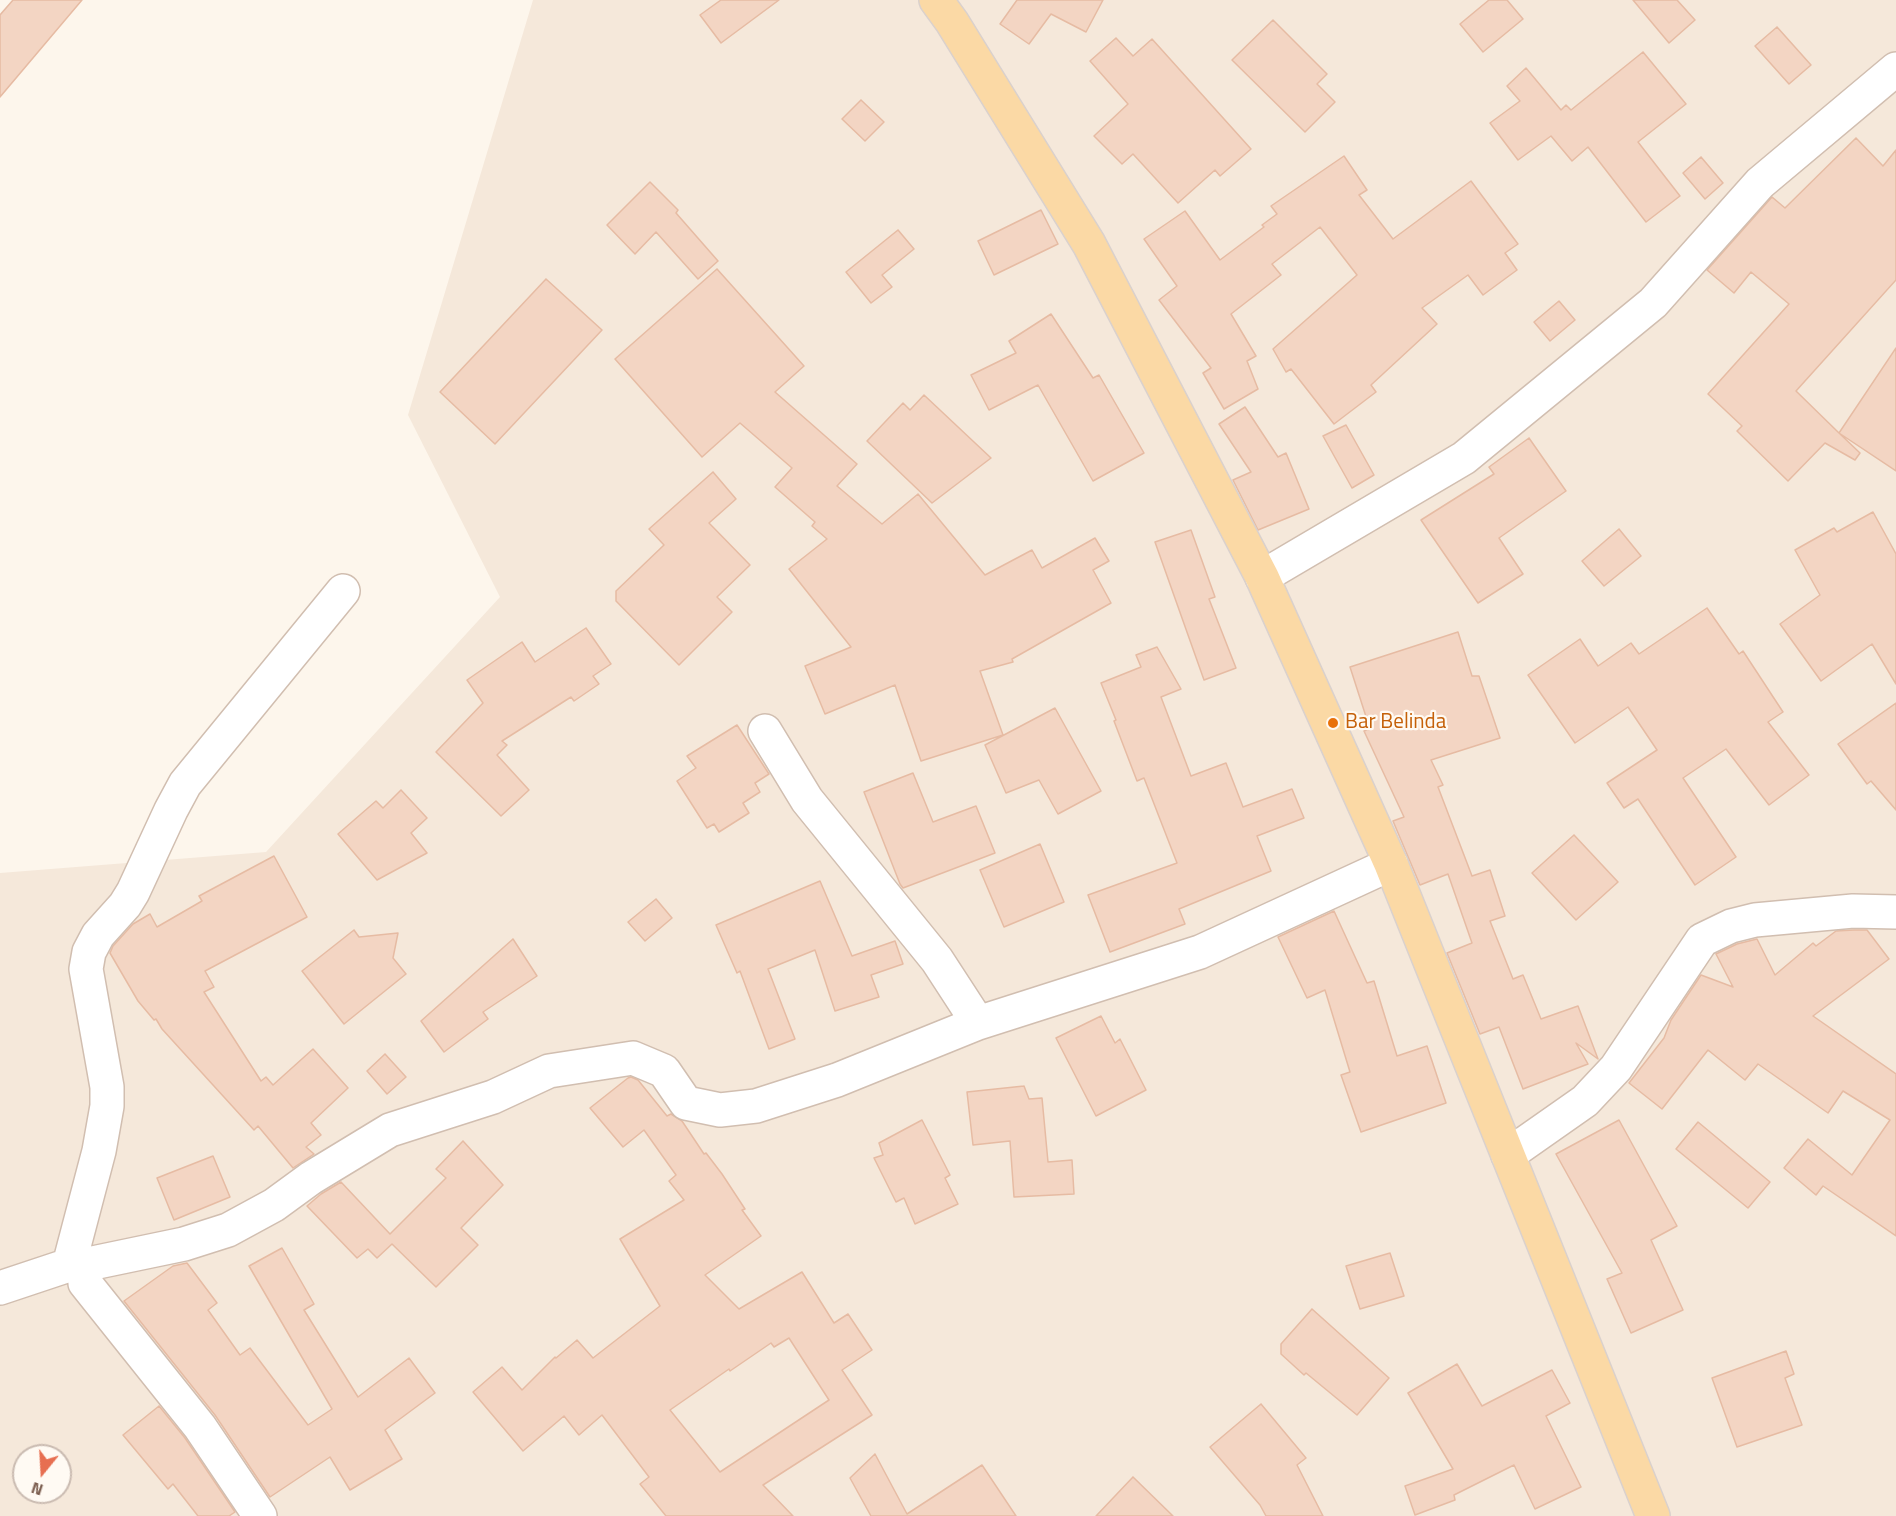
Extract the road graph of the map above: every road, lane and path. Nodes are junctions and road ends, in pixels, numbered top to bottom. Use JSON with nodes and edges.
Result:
{"nodes":[{"id":1,"x":936,"y":0,"type":"edge"},
{"id":2,"x":1896,"y":69,"type":"edge"},
{"id":3,"x":1262,"y":577,"type":"junction"},
{"id":4,"x":343,"y":591,"type":"dead end"},
{"id":5,"x":765,"y":731,"type":"dead end"},
{"id":6,"x":1391,"y":864,"type":"junction"},
{"id":7,"x":1896,"y":912,"type":"edge"},
{"id":8,"x":978,"y":1023,"type":"junction"},
{"id":9,"x":1508,"y":1155,"type":"junction"},
{"id":10,"x":79,"y":1264,"type":"junction"},
{"id":11,"x":0,"y":1288,"type":"edge"},
{"id":12,"x":260,"y":1516,"type":"edge"},
{"id":13,"x":1653,"y":1516,"type":"edge"}],
"edges":[{"from":1,"to":3,"type":"main road"},
{"from":2,"to":3,"type":"street"},
{"from":3,"to":6,"type":"main road"},
{"from":4,"to":10,"type":"street"},
{"from":5,"to":8,"type":"street"},
{"from":6,"to":8,"type":"street"},
{"from":6,"to":9,"type":"main road"},
{"from":7,"to":9,"type":"street"},
{"from":8,"to":10,"type":"street"},
{"from":9,"to":13,"type":"main road"},
{"from":10,"to":11,"type":"street"},
{"from":10,"to":12,"type":"street"}]}
